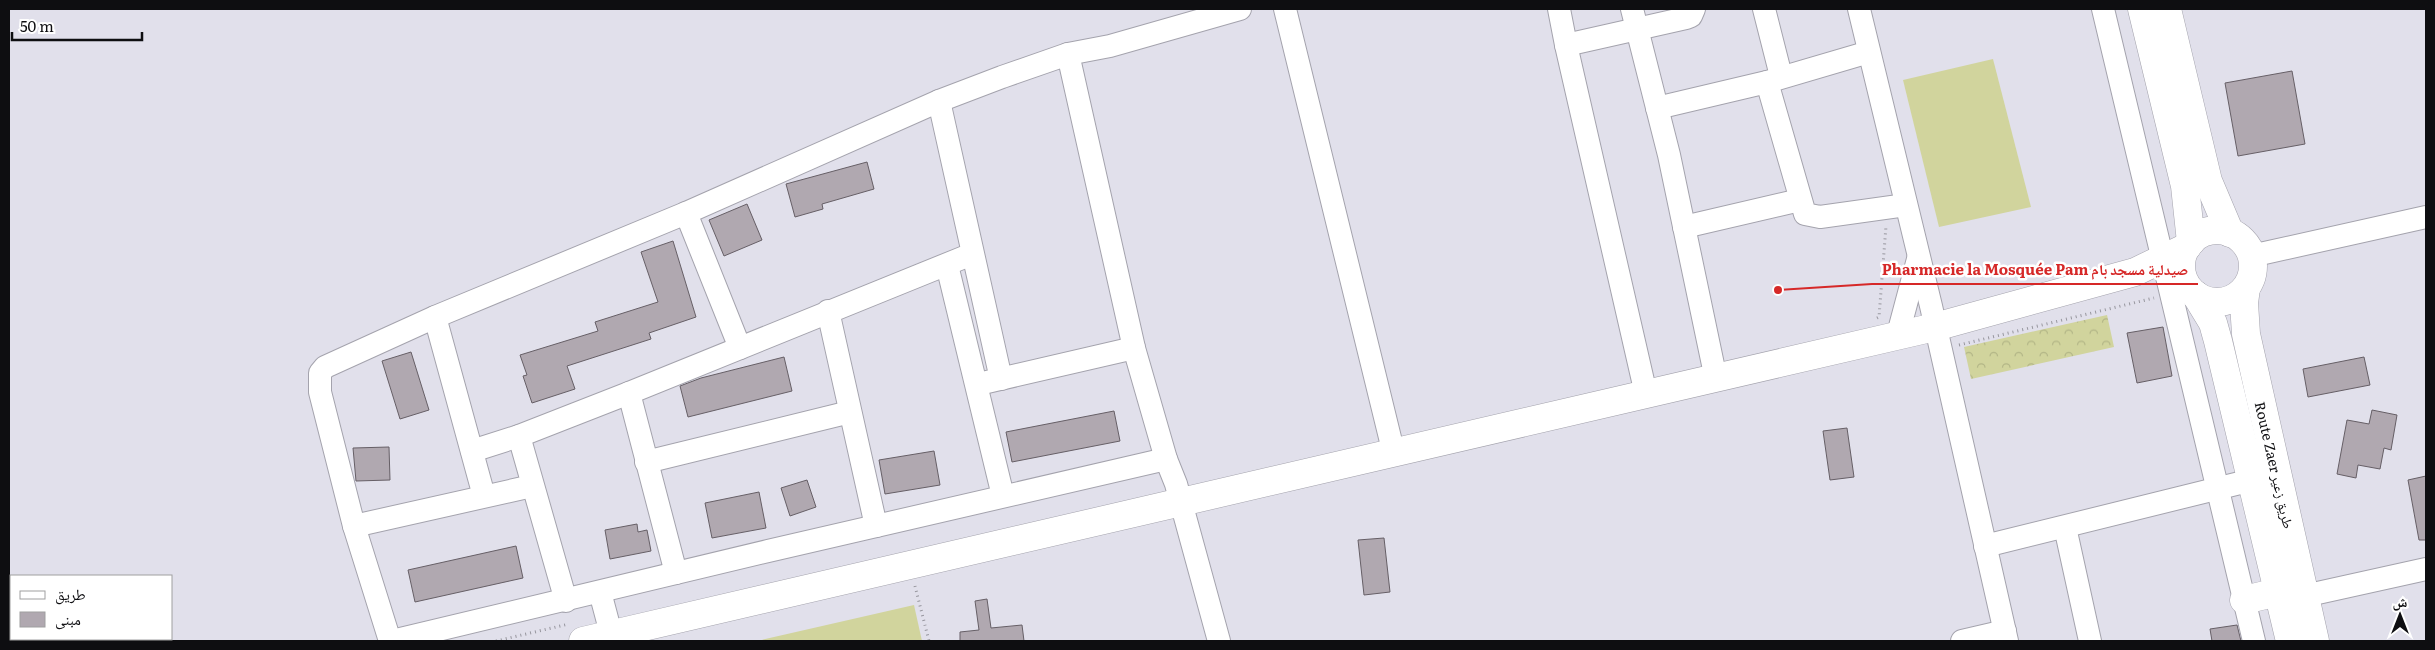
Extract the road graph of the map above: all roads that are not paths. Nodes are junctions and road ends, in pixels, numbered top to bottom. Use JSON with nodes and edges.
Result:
{"nodes":[{"id":1,"x":1240,"y":9,"type":"edge"},
{"id":2,"x":1285,"y":9,"type":"edge"},
{"id":3,"x":1559,"y":9,"type":"edge"},
{"id":4,"x":1694,"y":9,"type":"edge"},
{"id":5,"x":1764,"y":9,"type":"edge"},
{"id":6,"x":1859,"y":9,"type":"edge"},
{"id":7,"x":2103,"y":9,"type":"edge"},
{"id":8,"x":2142,"y":9,"type":"edge"},
{"id":9,"x":2167,"y":9,"type":"edge"},
{"id":10,"x":1634,"y":19,"type":"edge"},
{"id":11,"x":1566,"y":45,"type":"junction"},
{"id":12,"x":1869,"y":52,"type":"junction"},
{"id":13,"x":1068,"y":54,"type":"junction"},
{"id":14,"x":1774,"y":79,"type":"junction"},
{"id":15,"x":938,"y":101,"type":"junction"},
{"id":16,"x":1657,"y":108,"type":"junction"},
{"id":17,"x":1800,"y":200,"type":"junction"},
{"id":18,"x":1896,"y":206,"type":"junction"},
{"id":19,"x":686,"y":213,"type":"junction"},
{"id":20,"x":2426,"y":217,"type":"edge"},
{"id":21,"x":1684,"y":226,"type":"junction"},
{"id":22,"x":2230,"y":233,"type":"junction"},
{"id":23,"x":2189,"y":244,"type":"junction"},
{"id":24,"x":972,"y":254,"type":"junction"},
{"id":25,"x":2251,"y":256,"type":"junction"},
{"id":26,"x":1918,"y":258,"type":"junction"},
{"id":27,"x":947,"y":264,"type":"junction"},
{"id":28,"x":2176,"y":281,"type":"junction"},
{"id":29,"x":2246,"y":288,"type":"junction"},
{"id":30,"x":828,"y":311,"type":"junction"},
{"id":31,"x":435,"y":317,"type":"junction"},
{"id":32,"x":1935,"y":327,"type":"junction"},
{"id":33,"x":1898,"y":334,"type":"junction"},
{"id":34,"x":740,"y":348,"type":"junction"},
{"id":35,"x":1134,"y":348,"type":"junction"},
{"id":36,"x":1001,"y":379,"type":"junction"},
{"id":37,"x":1716,"y":379,"type":"junction"},
{"id":38,"x":976,"y":384,"type":"junction"},
{"id":39,"x":629,"y":393,"type":"junction"},
{"id":40,"x":1646,"y":394,"type":"junction"},
{"id":41,"x":850,"y":412,"type":"junction"},
{"id":42,"x":518,"y":436,"type":"junction"},
{"id":43,"x":472,"y":451,"type":"junction"},
{"id":44,"x":1394,"y":454,"type":"junction"},
{"id":45,"x":1166,"y":459,"type":"junction"},
{"id":46,"x":646,"y":462,"type":"junction"},
{"id":47,"x":2252,"y":480,"type":"junction"},
{"id":48,"x":532,"y":486,"type":"junction"},
{"id":49,"x":2218,"y":489,"type":"junction"},
{"id":50,"x":484,"y":496,"type":"junction"},
{"id":51,"x":1003,"y":496,"type":"junction"},
{"id":52,"x":1182,"y":503,"type":"junction"},
{"id":53,"x":354,"y":526,"type":"junction"},
{"id":54,"x":876,"y":526,"type":"junction"},
{"id":55,"x":2065,"y":527,"type":"junction"},
{"id":56,"x":1985,"y":546,"type":"junction"},
{"id":57,"x":2426,"y":569,"type":"edge"},
{"id":58,"x":676,"y":573,"type":"junction"},
{"id":59,"x":600,"y":592,"type":"junction"},
{"id":60,"x":2278,"y":592,"type":"junction"},
{"id":61,"x":2304,"y":596,"type":"junction"},
{"id":62,"x":2244,"y":600,"type":"junction"},
{"id":63,"x":566,"y":601,"type":"junction"},
{"id":64,"x":2006,"y":636,"type":"edge"},
{"id":65,"x":612,"y":638,"type":"edge"},
{"id":66,"x":391,"y":641,"type":"edge"},
{"id":67,"x":583,"y":641,"type":"edge"},
{"id":68,"x":1219,"y":641,"type":"edge"},
{"id":69,"x":1962,"y":641,"type":"edge"},
{"id":70,"x":2090,"y":641,"type":"edge"},
{"id":71,"x":2254,"y":641,"type":"edge"},
{"id":72,"x":2290,"y":641,"type":"edge"},
{"id":73,"x":2315,"y":641,"type":"edge"}],
"edges":[{"from":1,"to":13,"type":"street"},
{"from":2,"to":44,"type":"street"},
{"from":3,"to":11,"type":"street"},
{"from":4,"to":10,"type":"street"},
{"from":5,"to":14,"type":"street"},
{"from":6,"to":12,"type":"street"},
{"from":7,"to":28,"type":"street"},
{"from":8,"to":23,"type":"main road"},
{"from":9,"to":22,"type":"main road"},
{"from":10,"to":11,"type":"street"},
{"from":10,"to":16,"type":"street"},
{"from":11,"to":40,"type":"street"},
{"from":12,"to":14,"type":"street"},
{"from":12,"to":18,"type":"street"},
{"from":13,"to":15,"type":"street"},
{"from":13,"to":35,"type":"street"},
{"from":14,"to":16,"type":"street"},
{"from":14,"to":17,"type":"street"},
{"from":15,"to":19,"type":"street"},
{"from":15,"to":24,"type":"street"},
{"from":16,"to":21,"type":"street"},
{"from":17,"to":18,"type":"street"},
{"from":17,"to":21,"type":"street"},
{"from":18,"to":26,"type":"street"},
{"from":19,"to":31,"type":"street"},
{"from":19,"to":34,"type":"street"},
{"from":20,"to":25,"type":"street"},
{"from":21,"to":37,"type":"street"},
{"from":22,"to":23,"type":"main road"},
{"from":22,"to":25,"type":"main road"},
{"from":23,"to":28,"type":"main road"},
{"from":24,"to":27,"type":"street"},
{"from":24,"to":36,"type":"street"},
{"from":25,"to":29,"type":"main road"},
{"from":26,"to":32,"type":"street"},
{"from":26,"to":33,"type":"street"},
{"from":27,"to":30,"type":"street"},
{"from":27,"to":38,"type":"street"},
{"from":28,"to":29,"type":"main road"},
{"from":28,"to":32,"type":"main road"},
{"from":28,"to":47,"type":"main road","name":"Route Zaer طريق زعير"},
{"from":28,"to":49,"type":"street"},
{"from":29,"to":61,"type":"main road","name":"Route Zaer طريق زعير"},
{"from":30,"to":34,"type":"street"},
{"from":30,"to":41,"type":"street"},
{"from":31,"to":43,"type":"street"},
{"from":31,"to":53,"type":"street"},
{"from":32,"to":33,"type":"main road"},
{"from":32,"to":56,"type":"street"},
{"from":33,"to":37,"type":"main road"},
{"from":34,"to":39,"type":"street"},
{"from":35,"to":36,"type":"street"},
{"from":35,"to":45,"type":"street"},
{"from":36,"to":38,"type":"street"},
{"from":37,"to":40,"type":"main road"},
{"from":38,"to":51,"type":"street"},
{"from":39,"to":42,"type":"street"},
{"from":39,"to":46,"type":"street"},
{"from":40,"to":44,"type":"main road"},
{"from":41,"to":46,"type":"street"},
{"from":41,"to":54,"type":"street"},
{"from":42,"to":43,"type":"street"},
{"from":42,"to":48,"type":"street"},
{"from":43,"to":50,"type":"street"},
{"from":44,"to":52,"type":"main road"},
{"from":45,"to":51,"type":"street"},
{"from":45,"to":52,"type":"street"},
{"from":46,"to":58,"type":"street"},
{"from":47,"to":49,"type":"street"},
{"from":47,"to":60,"type":"main road","name":"Route Zaer طريق زعير"},
{"from":48,"to":50,"type":"street"},
{"from":48,"to":63,"type":"street"},
{"from":49,"to":55,"type":"street"},
{"from":49,"to":62,"type":"street"},
{"from":50,"to":53,"type":"street"},
{"from":51,"to":54,"type":"street"},
{"from":52,"to":65,"type":"main road"},
{"from":52,"to":68,"type":"street"},
{"from":53,"to":66,"type":"street"},
{"from":54,"to":58,"type":"street"},
{"from":55,"to":56,"type":"street"},
{"from":55,"to":70,"type":"street"},
{"from":56,"to":64,"type":"street"},
{"from":57,"to":61,"type":"street"},
{"from":58,"to":59,"type":"street"},
{"from":59,"to":63,"type":"street"},
{"from":59,"to":65,"type":"street"},
{"from":60,"to":62,"type":"main road"},
{"from":60,"to":72,"type":"main road","name":"Route Zaer طريق زعير"},
{"from":61,"to":73,"type":"main road","name":"Route Zaer طريق زعير"},
{"from":62,"to":71,"type":"street"},
{"from":63,"to":66,"type":"street"},
{"from":64,"to":69,"type":"street"},
{"from":65,"to":67,"type":"main road"}]}
